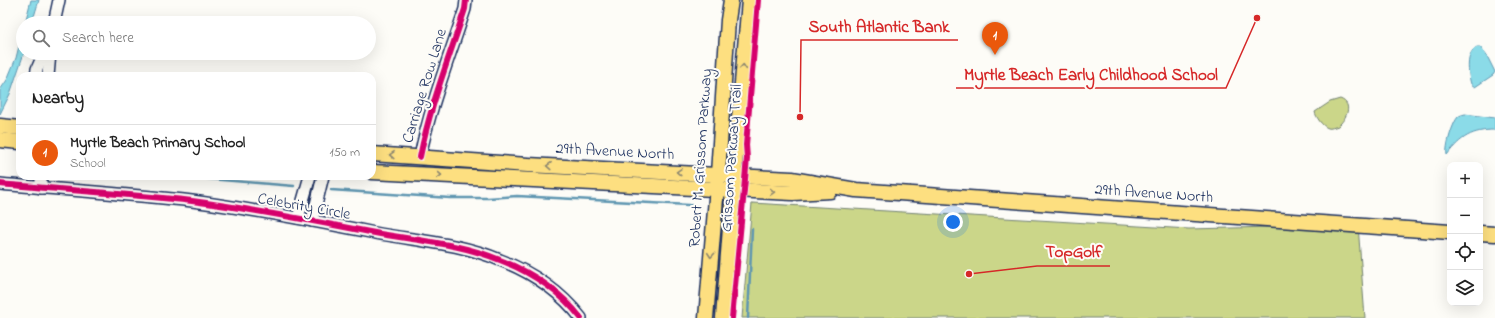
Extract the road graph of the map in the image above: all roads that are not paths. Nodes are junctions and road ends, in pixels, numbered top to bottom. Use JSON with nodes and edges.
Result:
{"nodes":[{"id":1,"x":59,"y":0,"type":"edge"},
{"id":2,"x":466,"y":0,"type":"edge"},
{"id":3,"x":731,"y":0,"type":"edge"},
{"id":4,"x":749,"y":0,"type":"edge"},
{"id":5,"x":56,"y":16,"type":"edge"},
{"id":6,"x":41,"y":60,"type":"edge"},
{"id":7,"x":49,"y":60,"type":"edge"},
{"id":8,"x":37,"y":72,"type":"edge"},
{"id":9,"x":48,"y":72,"type":"edge"},
{"id":10,"x":0,"y":126,"type":"edge"},
{"id":11,"x":16,"y":128,"type":"edge"},
{"id":12,"x":0,"y":140,"type":"edge"},
{"id":13,"x":16,"y":142,"type":"edge"},
{"id":14,"x":376,"y":154,"type":"edge"},
{"id":15,"x":420,"y":157,"type":"junction"},
{"id":16,"x":376,"y":172,"type":"edge"},
{"id":17,"x":718,"y":174,"type":"junction"},
{"id":18,"x":41,"y":180,"type":"edge"},
{"id":19,"x":309,"y":180,"type":"edge"},
{"id":20,"x":322,"y":180,"type":"edge"},
{"id":21,"x":29,"y":181,"type":"edge"},
{"id":22,"x":733,"y":183,"type":"junction"},
{"id":23,"x":0,"y":184,"type":"edge"},
{"id":24,"x":41,"y":188,"type":"junction"},
{"id":25,"x":716,"y":189,"type":"junction"},
{"id":26,"x":298,"y":218,"type":"junction"},
{"id":27,"x":312,"y":221,"type":"junction"},
{"id":28,"x":1447,"y":232,"type":"edge"},
{"id":29,"x":1483,"y":233,"type":"edge"},
{"id":30,"x":1495,"y":234,"type":"edge"},
{"id":31,"x":581,"y":318,"type":"edge"},
{"id":32,"x":706,"y":318,"type":"edge"},
{"id":33,"x":723,"y":318,"type":"edge"}],
"edges":[{"from":1,"to":5,"type":"street"},
{"from":2,"to":15,"type":"street","name":"Carriage Row Lane"},
{"from":3,"to":17,"type":"main road","name":"Robert M. Grissom Parkway"},
{"from":22,"to":4,"type":"main road","name":"Robert M. Grissom Parkway","one_way":true},
{"from":6,"to":8,"type":"street"},
{"from":7,"to":9,"type":"street"},
{"from":10,"to":11,"type":"main road"},
{"from":12,"to":13,"type":"main road"},
{"from":15,"to":14,"type":"main road","name":"29th Avenue North","one_way":true},
{"from":17,"to":15,"type":"main road","name":"29th Avenue North","one_way":true},
{"from":16,"to":25,"type":"main road","name":"29th Avenue North","one_way":true},
{"from":17,"to":22,"type":"main road","name":"29th Avenue North"},
{"from":17,"to":25,"type":"main road","name":"Robert M. Grissom Parkway"},
{"from":18,"to":24,"type":"street"},
{"from":19,"to":26,"type":"street"},
{"from":20,"to":27,"type":"street"},
{"from":21,"to":23,"type":"street","name":"Celebrity Circle"},
{"from":21,"to":24,"type":"street","name":"Celebrity Circle"},
{"from":22,"to":25,"type":"main road","name":"29th Avenue North"},
{"from":22,"to":28,"type":"main road","name":"29th Avenue North"},
{"from":22,"to":33,"type":"main road","name":"Robert M. Grissom Parkway"},
{"from":24,"to":26,"type":"street","name":"Celebrity Circle"},
{"from":25,"to":32,"type":"main road","name":"Robert M. Grissom Parkway","one_way":true},
{"from":26,"to":27,"type":"street","name":"Celebrity Circle"},
{"from":27,"to":31,"type":"street","name":"Celebrity Circle"},
{"from":29,"to":30,"type":"main road"}]}
